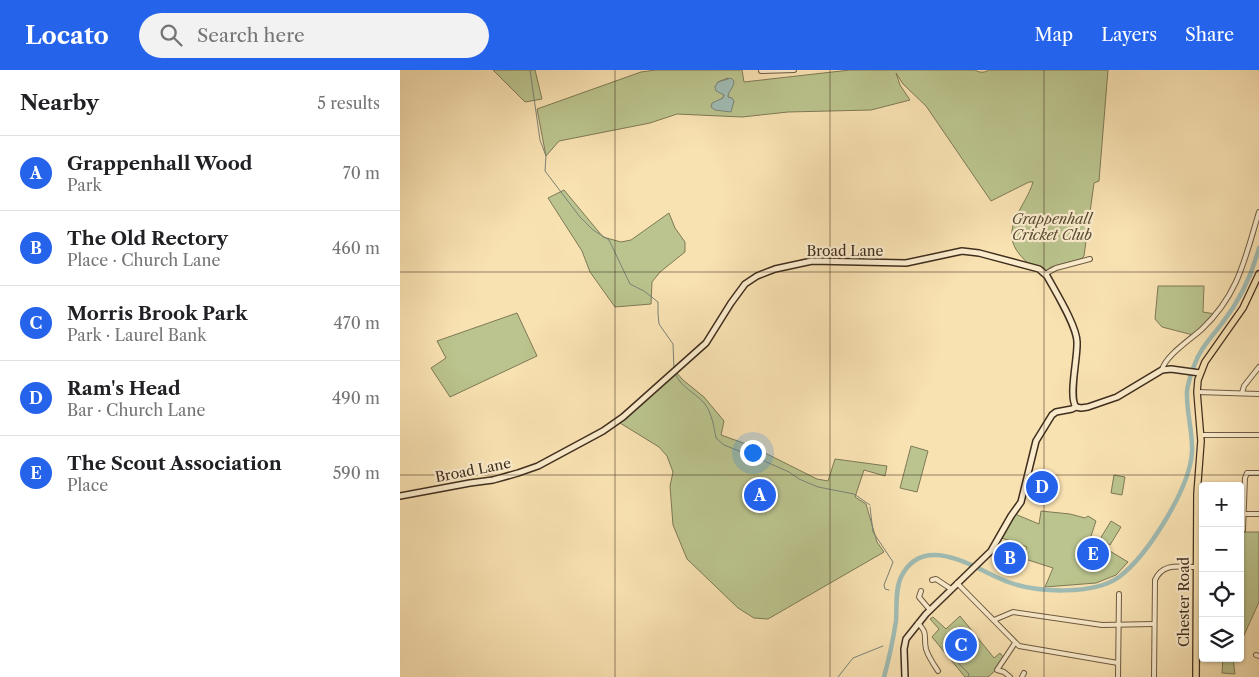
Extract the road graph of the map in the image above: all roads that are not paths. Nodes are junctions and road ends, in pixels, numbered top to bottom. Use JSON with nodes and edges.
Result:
{"nodes":[{"id":1,"x":788,"y":70,"type":"edge"},
{"id":2,"x":794,"y":70,"type":"edge"},
{"id":3,"x":761,"y":71,"type":"edge"},
{"id":4,"x":1259,"y":212,"type":"edge"},
{"id":5,"x":1090,"y":260,"type":"dead end"},
{"id":6,"x":1045,"y":274,"type":"junction"},
{"id":7,"x":1258,"y":278,"type":"edge"},
{"id":8,"x":1259,"y":366,"type":"edge"},
{"id":9,"x":1162,"y":370,"type":"junction"},
{"id":10,"x":1197,"y":372,"type":"junction"},
{"id":11,"x":1197,"y":392,"type":"junction"},
{"id":12,"x":1242,"y":393,"type":"junction"},
{"id":13,"x":1259,"y":394,"type":"edge"},
{"id":14,"x":1076,"y":406,"type":"junction"},
{"id":15,"x":1201,"y":435,"type":"junction"},
{"id":16,"x":1259,"y":435,"type":"edge"},
{"id":17,"x":1259,"y":473,"type":"edge"},
{"id":18,"x":1200,"y":482,"type":"edge"},
{"id":19,"x":400,"y":496,"type":"edge"},
{"id":20,"x":1244,"y":498,"type":"edge"},
{"id":21,"x":1244,"y":514,"type":"edge"},
{"id":22,"x":1259,"y":514,"type":"edge"},
{"id":23,"x":1199,"y":527,"type":"edge"},
{"id":24,"x":1197,"y":567,"type":"junction"},
{"id":25,"x":932,"y":580,"type":"dead end"},
{"id":26,"x":957,"y":583,"type":"junction"},
{"id":27,"x":951,"y":589,"type":"junction"},
{"id":28,"x":921,"y":591,"type":"dead end"},
{"id":29,"x":1119,"y":594,"type":"dead end"},
{"id":30,"x":930,"y":610,"type":"junction"},
{"id":31,"x":994,"y":620,"type":"junction"},
{"id":32,"x":918,"y":623,"type":"junction"},
{"id":33,"x":1119,"y":624,"type":"junction"},
{"id":34,"x":1154,"y":624,"type":"junction"},
{"id":35,"x":1015,"y":643,"type":"junction"},
{"id":36,"x":1118,"y":663,"type":"junction"},
{"id":37,"x":938,"y":671,"type":"dead end"},
{"id":38,"x":905,"y":677,"type":"edge"},
{"id":39,"x":1010,"y":677,"type":"edge"},
{"id":40,"x":1118,"y":677,"type":"edge"},
{"id":41,"x":1154,"y":677,"type":"edge"},
{"id":42,"x":1196,"y":677,"type":"edge"}],
"edges":[{"from":1,"to":2,"type":"street"},
{"from":1,"to":3,"type":"street"},
{"from":4,"to":9,"type":"street"},
{"from":5,"to":6,"type":"street"},
{"from":6,"to":14,"type":"street"},
{"from":6,"to":19,"type":"street","name":"Broad Lane"},
{"from":7,"to":10,"type":"main road","name":"Chester Road"},
{"from":8,"to":12,"type":"street"},
{"from":9,"to":10,"type":"street"},
{"from":9,"to":14,"type":"street"},
{"from":10,"to":11,"type":"main road","name":"Chester Road"},
{"from":11,"to":12,"type":"street"},
{"from":11,"to":15,"type":"main road","name":"Chester Road"},
{"from":12,"to":13,"type":"street"},
{"from":14,"to":26,"type":"street"},
{"from":15,"to":16,"type":"street"},
{"from":15,"to":18,"type":"main road","name":"Chester Road"},
{"from":17,"to":20,"type":"street"},
{"from":21,"to":22,"type":"street"},
{"from":23,"to":24,"type":"main road","name":"Chester Road"},
{"from":24,"to":34,"type":"street"},
{"from":24,"to":42,"type":"main road","name":"Chester Road"},
{"from":25,"to":27,"type":"street"},
{"from":26,"to":27,"type":"street"},
{"from":26,"to":31,"type":"street"},
{"from":27,"to":30,"type":"street"},
{"from":28,"to":30,"type":"street"},
{"from":29,"to":33,"type":"street"},
{"from":30,"to":32,"type":"street"},
{"from":31,"to":33,"type":"street"},
{"from":31,"to":35,"type":"street"},
{"from":32,"to":37,"type":"street"},
{"from":32,"to":38,"type":"street"},
{"from":33,"to":34,"type":"street"},
{"from":33,"to":36,"type":"street"},
{"from":34,"to":41,"type":"street"},
{"from":35,"to":36,"type":"street"},
{"from":35,"to":39,"type":"street"},
{"from":36,"to":40,"type":"street"}]}
